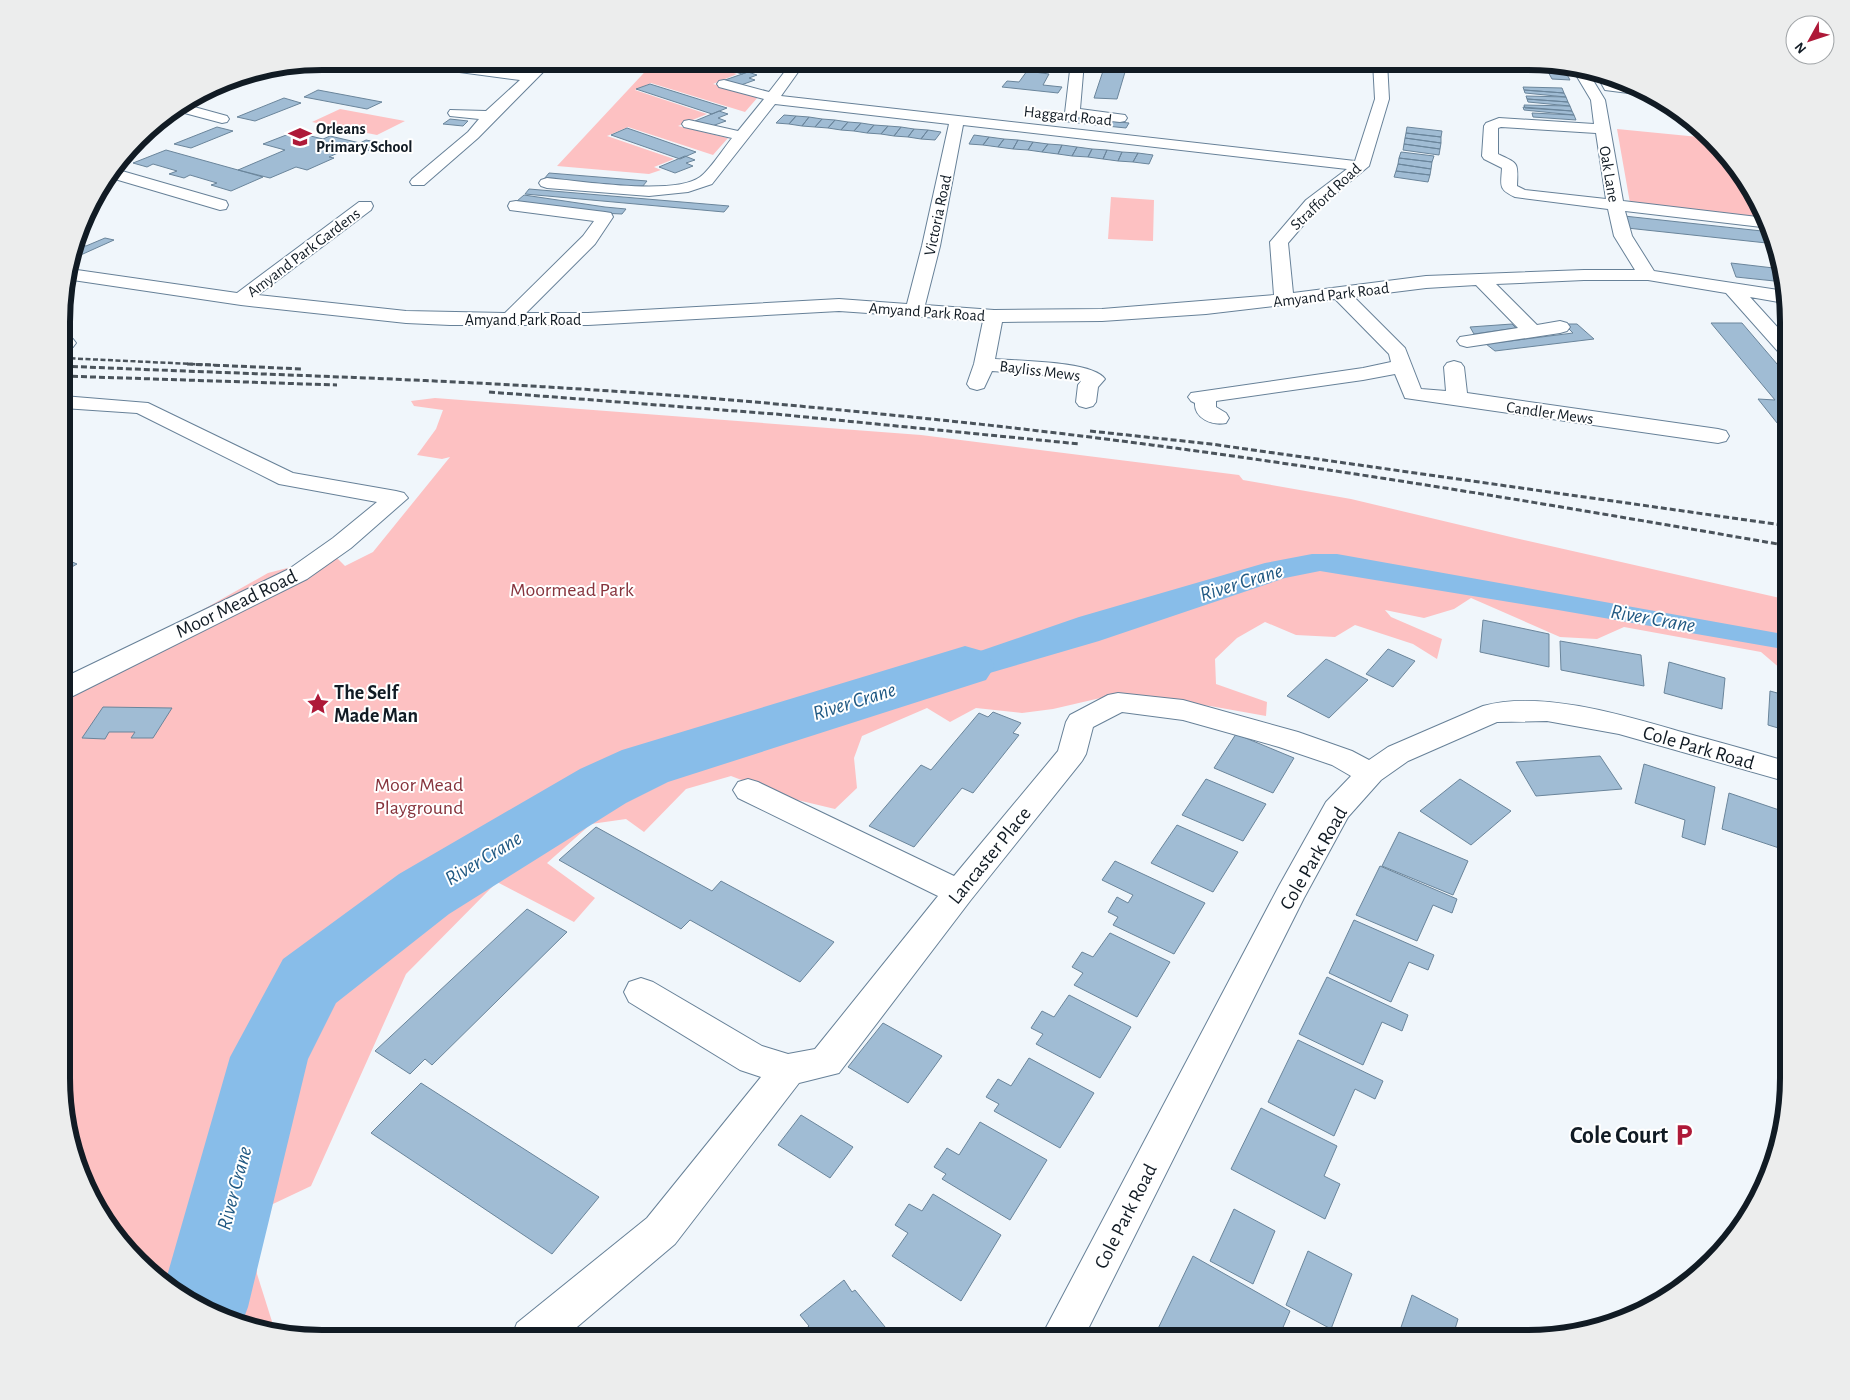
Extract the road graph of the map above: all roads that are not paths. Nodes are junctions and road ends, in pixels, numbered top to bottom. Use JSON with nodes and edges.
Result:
{"nodes":[{"id":1,"x":477,"y":70,"type":"edge"},
{"id":2,"x":538,"y":70,"type":"edge"},
{"id":3,"x":794,"y":70,"type":"edge"},
{"id":4,"x":1002,"y":70,"type":"edge"},
{"id":5,"x":1076,"y":70,"type":"edge"},
{"id":6,"x":1380,"y":70,"type":"edge"},
{"id":7,"x":531,"y":77,"type":"junction"},
{"id":8,"x":1584,"y":77,"type":"edge"},
{"id":9,"x":997,"y":78,"type":"dead end"},
{"id":10,"x":1608,"y":83,"type":"edge"},
{"id":11,"x":724,"y":84,"type":"dead end"},
{"id":12,"x":1623,"y":88,"type":"edge"},
{"id":13,"x":772,"y":98,"type":"junction"},
{"id":14,"x":187,"y":109,"type":"edge"},
{"id":15,"x":454,"y":113,"type":"dead end"},
{"id":16,"x":490,"y":116,"type":"junction"},
{"id":17,"x":222,"y":118,"type":"dead end"},
{"id":18,"x":1120,"y":118,"type":"dead end"},
{"id":19,"x":957,"y":120,"type":"junction"},
{"id":20,"x":689,"y":124,"type":"dead end"},
{"id":21,"x":1603,"y":129,"type":"junction"},
{"id":22,"x":742,"y":136,"type":"junction"},
{"id":23,"x":1361,"y":166,"type":"junction"},
{"id":24,"x":117,"y":176,"type":"edge"},
{"id":25,"x":418,"y":182,"type":"dead end"},
{"id":26,"x":547,"y":183,"type":"dead end"},
{"id":27,"x":1615,"y":205,"type":"junction"},
{"id":28,"x":220,"y":206,"type":"dead end"},
{"id":29,"x":365,"y":206,"type":"dead end"},
{"id":30,"x":516,"y":206,"type":"dead end"},
{"id":31,"x":1759,"y":222,"type":"edge"},
{"id":32,"x":75,"y":275,"type":"edge"},
{"id":33,"x":1648,"y":275,"type":"junction"},
{"id":34,"x":1480,"y":279,"type":"junction"},
{"id":35,"x":1731,"y":287,"type":"junction"},
{"id":36,"x":1340,"y":293,"type":"junction"},
{"id":37,"x":1778,"y":295,"type":"edge"},
{"id":38,"x":241,"y":299,"type":"junction"},
{"id":39,"x":1284,"y":300,"type":"junction"},
{"id":40,"x":915,"y":309,"type":"junction"},
{"id":41,"x":994,"y":316,"type":"junction"},
{"id":42,"x":510,"y":319,"type":"junction"},
{"id":43,"x":1560,"y":327,"type":"dead end"},
{"id":44,"x":1532,"y":331,"type":"junction"},
{"id":45,"x":1468,"y":341,"type":"dead end"},
{"id":46,"x":1780,"y":342,"type":"edge"},
{"id":47,"x":984,"y":364,"type":"junction"},
{"id":48,"x":1402,"y":366,"type":"junction"},
{"id":49,"x":1454,"y":367,"type":"dead end"},
{"id":50,"x":1095,"y":379,"type":"junction"},
{"id":51,"x":978,"y":384,"type":"dead end"},
{"id":52,"x":1114,"y":384,"type":"dead end"},
{"id":53,"x":1457,"y":398,"type":"junction"},
{"id":54,"x":70,"y":402,"type":"edge"},
{"id":55,"x":1086,"y":402,"type":"dead end"},
{"id":56,"x":1218,"y":418,"type":"dead end"},
{"id":57,"x":1718,"y":436,"type":"dead end"},
{"id":58,"x":70,"y":686,"type":"edge"},
{"id":59,"x":1780,"y":770,"type":"edge"},
{"id":60,"x":1371,"y":773,"type":"junction"},
{"id":61,"x":748,"y":790,"type":"dead end"},
{"id":62,"x":958,"y":892,"type":"junction"},
{"id":63,"x":641,"y":992,"type":"dead end"},
{"id":64,"x":788,"y":1070,"type":"junction"},
{"id":65,"x":542,"y":1330,"type":"edge"},
{"id":66,"x":1065,"y":1330,"type":"edge"}],
"edges":[{"from":1,"to":7,"type":"street"},
{"from":2,"to":7,"type":"street"},
{"from":3,"to":13,"type":"street"},
{"from":4,"to":9,"type":"street"},
{"from":5,"to":18,"type":"street"},
{"from":6,"to":23,"type":"street","name":"Strafford Road"},
{"from":7,"to":16,"type":"street"},
{"from":8,"to":21,"type":"street","name":"Oak Lane"},
{"from":10,"to":12,"type":"street"},
{"from":11,"to":13,"type":"street","name":"Haggard Road"},
{"from":13,"to":19,"type":"street","name":"Haggard Road"},
{"from":13,"to":22,"type":"street"},
{"from":14,"to":17,"type":"street"},
{"from":15,"to":16,"type":"street"},
{"from":16,"to":25,"type":"street"},
{"from":19,"to":23,"type":"street","name":"Haggard Road"},
{"from":19,"to":40,"type":"street","name":"Victoria Road"},
{"from":20,"to":22,"type":"street"},
{"from":21,"to":27,"type":"street","name":"Oak Lane"},
{"from":21,"to":27,"type":"street"},
{"from":22,"to":26,"type":"street"},
{"from":23,"to":39,"type":"street","name":"Strafford Road"},
{"from":24,"to":28,"type":"street"},
{"from":27,"to":31,"type":"street"},
{"from":27,"to":33,"type":"street","name":"Oak Lane"},
{"from":29,"to":38,"type":"street","name":"Amyand Park Gardens"},
{"from":30,"to":42,"type":"street"},
{"from":32,"to":38,"type":"street","name":"Amyand Park Road"},
{"from":33,"to":34,"type":"street","name":"Amyand Park Road"},
{"from":33,"to":35,"type":"street","name":"Amyand Park Road"},
{"from":34,"to":36,"type":"street","name":"Amyand Park Road"},
{"from":34,"to":44,"type":"street"},
{"from":35,"to":37,"type":"street","name":"Amyand Park Road"},
{"from":35,"to":46,"type":"street"},
{"from":36,"to":39,"type":"street","name":"Amyand Park Road"},
{"from":36,"to":48,"type":"street","name":"Candler Mews"},
{"from":38,"to":42,"type":"street","name":"Amyand Park Road"},
{"from":39,"to":41,"type":"street","name":"Amyand Park Road"},
{"from":40,"to":41,"type":"street","name":"Amyand Park Road"},
{"from":40,"to":42,"type":"street","name":"Amyand Park Road"},
{"from":41,"to":47,"type":"street"},
{"from":43,"to":44,"type":"street"},
{"from":44,"to":45,"type":"street"},
{"from":47,"to":50,"type":"street","name":"Bayliss Mews"},
{"from":47,"to":51,"type":"street"},
{"from":48,"to":53,"type":"street","name":"Candler Mews"},
{"from":48,"to":56,"type":"street"},
{"from":49,"to":53,"type":"street"},
{"from":50,"to":52,"type":"street","name":"Bayliss Mews"},
{"from":50,"to":55,"type":"street","name":"Bayliss Mews"},
{"from":53,"to":57,"type":"street","name":"Candler Mews"},
{"from":54,"to":58,"type":"street","name":"Moor Mead Road"},
{"from":59,"to":60,"type":"street","name":"Cole Park Road"},
{"from":60,"to":62,"type":"street","name":"Lancaster Place"},
{"from":60,"to":66,"type":"street","name":"Cole Park Road"},
{"from":61,"to":62,"type":"street"},
{"from":62,"to":64,"type":"street","name":"Lancaster Place"},
{"from":63,"to":64,"type":"street","name":"Lancaster Place"},
{"from":64,"to":65,"type":"street"}]}
